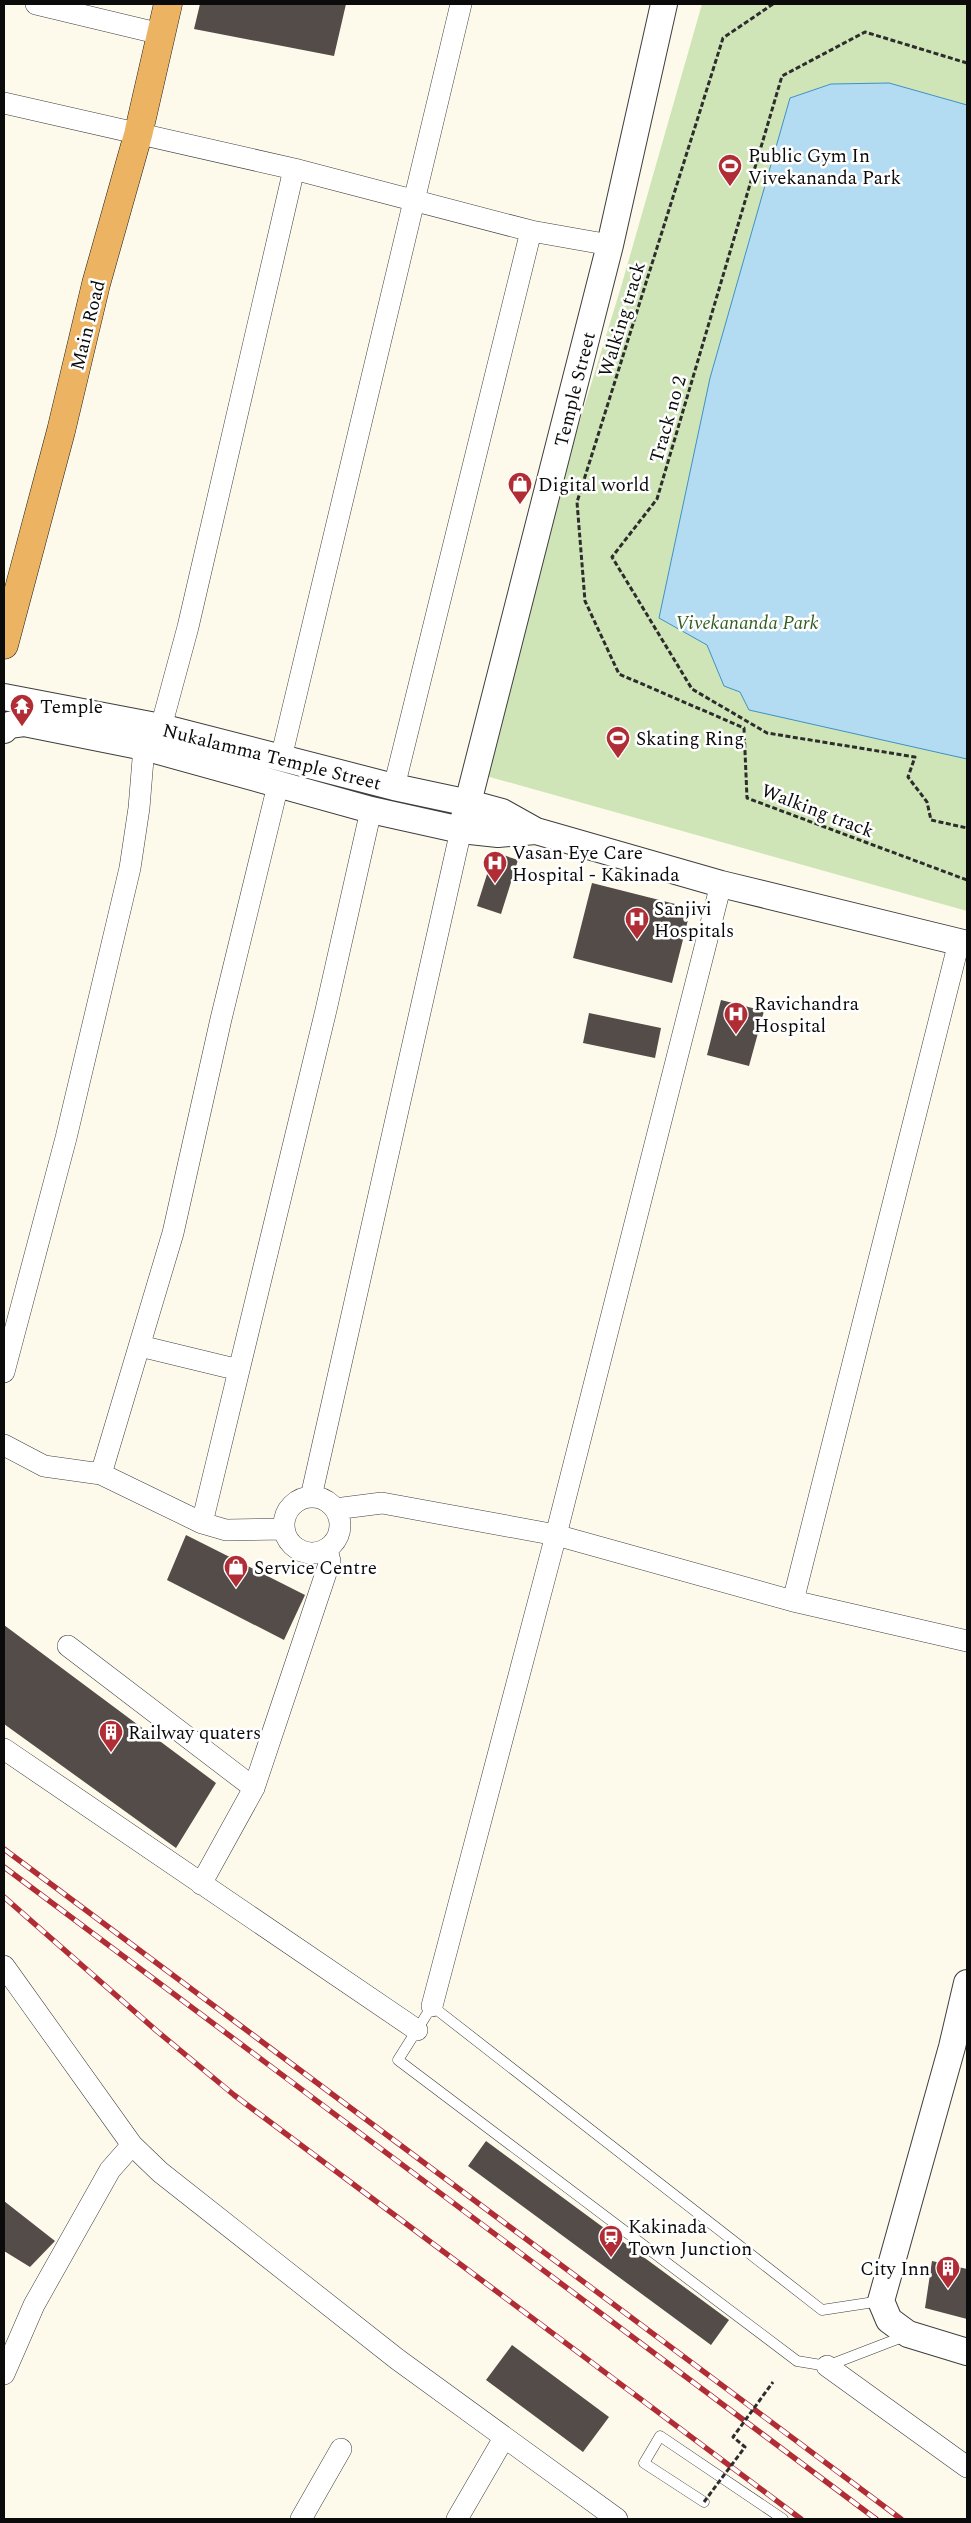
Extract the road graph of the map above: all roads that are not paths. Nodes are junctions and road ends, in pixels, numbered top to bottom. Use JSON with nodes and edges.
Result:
{"nodes":[{"id":1,"x":36,"y":4,"type":"edge"},
{"id":2,"x":168,"y":4,"type":"edge"},
{"id":3,"x":461,"y":4,"type":"edge"},
{"id":4,"x":664,"y":4,"type":"edge"},
{"id":5,"x":161,"y":34,"type":"junction"},
{"id":6,"x":4,"y":103,"type":"edge"},
{"id":7,"x":138,"y":135,"type":"junction"},
{"id":8,"x":294,"y":169,"type":"junction"},
{"id":9,"x":414,"y":199,"type":"junction"},
{"id":10,"x":531,"y":231,"type":"junction"},
{"id":11,"x":610,"y":245,"type":"junction"},
{"id":12,"x":4,"y":646,"type":"edge"},
{"id":13,"x":4,"y":697,"type":"edge"},
{"id":14,"x":161,"y":727,"type":"junction"},
{"id":15,"x":4,"y":730,"type":"edge"},
{"id":16,"x":144,"y":747,"type":"junction"},
{"id":17,"x":281,"y":758,"type":"junction"},
{"id":18,"x":278,"y":785,"type":"junction"},
{"id":19,"x":394,"y":788,"type":"junction"},
{"id":20,"x":469,"y":803,"type":"junction"},
{"id":21,"x":371,"y":810,"type":"junction"},
{"id":22,"x":461,"y":830,"type":"junction"},
{"id":23,"x":536,"y":830,"type":"junction"},
{"id":24,"x":721,"y":884,"type":"junction"},
{"id":25,"x":963,"y":943,"type":"edge"},
{"id":26,"x":140,"y":1346,"type":"junction"},
{"id":27,"x":239,"y":1370,"type":"junction"},
{"id":28,"x":4,"y":1372,"type":"edge"},
{"id":29,"x":4,"y":1445,"type":"edge"},
{"id":30,"x":101,"y":1474,"type":"junction"},
{"id":31,"x":311,"y":1497,"type":"junction"},
{"id":32,"x":335,"y":1508,"type":"junction"},
{"id":33,"x":202,"y":1523,"type":"junction"},
{"id":34,"x":284,"y":1529,"type":"junction"},
{"id":35,"x":556,"y":1535,"type":"junction"},
{"id":36,"x":327,"y":1550,"type":"junction"},
{"id":37,"x":793,"y":1601,"type":"junction"},
{"id":38,"x":967,"y":1641,"type":"edge"},
{"id":39,"x":68,"y":1646,"type":"dead end"},
{"id":40,"x":4,"y":1749,"type":"edge"},
{"id":41,"x":254,"y":1788,"type":"junction"},
{"id":42,"x":201,"y":1884,"type":"junction"},
{"id":43,"x":4,"y":1966,"type":"edge"},
{"id":44,"x":967,"y":1983,"type":"edge"},
{"id":45,"x":432,"y":2006,"type":"junction"},
{"id":46,"x":417,"y":2030,"type":"junction"},
{"id":47,"x":960,"y":2049,"type":"edge"},
{"id":48,"x":132,"y":2145,"type":"junction"},
{"id":49,"x":881,"y":2301,"type":"junction"},
{"id":50,"x":908,"y":2334,"type":"junction"},
{"id":51,"x":967,"y":2352,"type":"edge"},
{"id":52,"x":826,"y":2366,"type":"junction"},
{"id":53,"x":4,"y":2374,"type":"edge"},
{"id":54,"x":504,"y":2438,"type":"junction"},
{"id":55,"x":341,"y":2449,"type":"dead end"},
{"id":56,"x":967,"y":2467,"type":"edge"},
{"id":57,"x":704,"y":2502,"type":"road end"},
{"id":58,"x":301,"y":2519,"type":"edge"},
{"id":59,"x":457,"y":2519,"type":"edge"},
{"id":60,"x":616,"y":2519,"type":"edge"},
{"id":61,"x":782,"y":2519,"type":"edge"}],
"edges":[{"from":1,"to":5,"type":"street"},
{"from":2,"to":5,"type":"highway","name":"Main Road"},
{"from":3,"to":9,"type":"street"},
{"from":4,"to":11,"type":"street","name":"Temple Street"},
{"from":5,"to":7,"type":"highway","name":"Main Road"},
{"from":6,"to":7,"type":"street"},
{"from":7,"to":8,"type":"street"},
{"from":7,"to":12,"type":"highway","name":"Main Road"},
{"from":8,"to":9,"type":"street"},
{"from":8,"to":14,"type":"street"},
{"from":9,"to":10,"type":"street"},
{"from":9,"to":17,"type":"street"},
{"from":10,"to":11,"type":"street"},
{"from":10,"to":19,"type":"street"},
{"from":11,"to":20,"type":"street","name":"Temple Street"},
{"from":13,"to":14,"type":"street","name":"Nukalamma Temple Street"},
{"from":14,"to":17,"type":"street","name":"Nukalamma Temple Street"},
{"from":15,"to":16,"type":"street","name":"Nukalamma Temple Street"},
{"from":16,"to":18,"type":"street","name":"Nukalamma Temple Street"},
{"from":16,"to":28,"type":"street"},
{"from":17,"to":19,"type":"street","name":"Nukalamma Temple Street"},
{"from":18,"to":21,"type":"street","name":"Nukalamma Temple Street"},
{"from":18,"to":26,"type":"street"},
{"from":19,"to":20,"type":"street","name":"Nukalamma Temple Street"},
{"from":20,"to":22,"type":"street","name":"Temple Street"},
{"from":20,"to":23,"type":"street","name":"Nukalamma Temple Street"},
{"from":21,"to":22,"type":"street","name":"Nukalamma Temple Street"},
{"from":21,"to":27,"type":"street"},
{"from":22,"to":23,"type":"street","name":"Nukalamma Temple Street"},
{"from":22,"to":31,"type":"street"},
{"from":23,"to":24,"type":"street","name":"Nukalamma Temple Street"},
{"from":24,"to":25,"type":"street","name":"Nukalamma Temple Street"},
{"from":24,"to":35,"type":"street"},
{"from":25,"to":37,"type":"street"},
{"from":26,"to":27,"type":"street"},
{"from":26,"to":30,"type":"street"},
{"from":27,"to":33,"type":"street"},
{"from":29,"to":30,"type":"street"},
{"from":30,"to":33,"type":"street"},
{"from":31,"to":32,"type":"street"},
{"from":31,"to":34,"type":"street"},
{"from":32,"to":35,"type":"street"},
{"from":32,"to":36,"type":"street"},
{"from":33,"to":34,"type":"street"},
{"from":34,"to":36,"type":"street"},
{"from":35,"to":37,"type":"street"},
{"from":35,"to":45,"type":"street"},
{"from":36,"to":41,"type":"street"},
{"from":37,"to":38,"type":"street"},
{"from":39,"to":41,"type":"street"},
{"from":40,"to":42,"type":"street"},
{"from":41,"to":42,"type":"street"},
{"from":42,"to":46,"type":"street"},
{"from":43,"to":48,"type":"street"},
{"from":44,"to":47,"type":"street"},
{"from":45,"to":46,"type":"lane"},
{"from":45,"to":49,"type":"lane"},
{"from":46,"to":52,"type":"lane"},
{"from":47,"to":49,"type":"street"},
{"from":48,"to":53,"type":"street"},
{"from":48,"to":54,"type":"street"},
{"from":49,"to":50,"type":"street"},
{"from":50,"to":51,"type":"street"},
{"from":50,"to":52,"type":"lane"},
{"from":52,"to":56,"type":"street"},
{"from":54,"to":59,"type":"street"},
{"from":54,"to":60,"type":"street"},
{"from":55,"to":58,"type":"street"},
{"from":57,"to":61,"type":"lane"}]}
